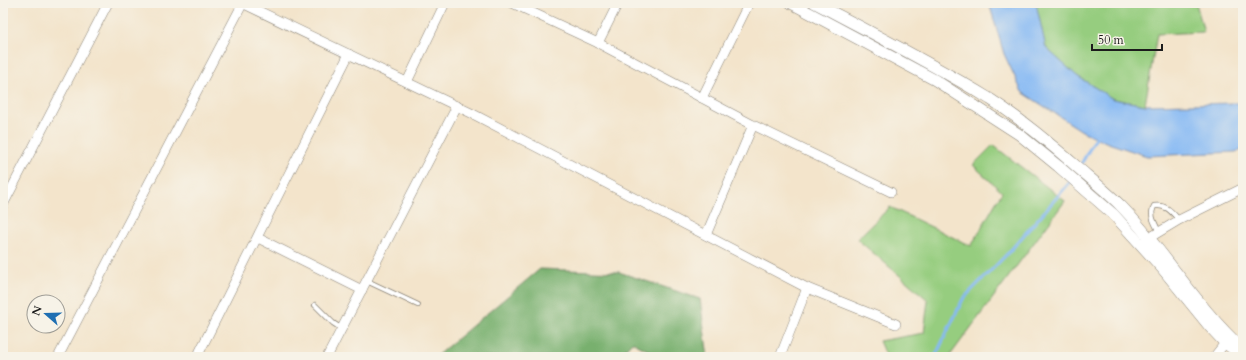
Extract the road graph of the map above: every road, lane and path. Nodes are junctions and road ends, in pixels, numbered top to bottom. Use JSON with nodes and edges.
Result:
{"nodes":[{"id":1,"x":108,"y":3,"type":"edge"},
{"id":2,"x":242,"y":3,"type":"edge"},
{"id":3,"x":445,"y":3,"type":"edge"},
{"id":4,"x":512,"y":3,"type":"edge"},
{"id":5,"x":618,"y":3,"type":"edge"},
{"id":6,"x":749,"y":3,"type":"edge"},
{"id":7,"x":791,"y":3,"type":"edge"},
{"id":8,"x":815,"y":3,"type":"edge"},
{"id":9,"x":598,"y":43,"type":"junction"},
{"id":10,"x":350,"y":54,"type":"junction"},
{"id":11,"x":407,"y":82,"type":"junction"},
{"id":12,"x":702,"y":98,"type":"junction"},
{"id":13,"x":458,"y":106,"type":"junction"},
{"id":14,"x":753,"y":125,"type":"junction"},
{"id":15,"x":1243,"y":188,"type":"edge"},
{"id":16,"x":891,"y":192,"type":"dead end"},
{"id":17,"x":3,"y":205,"type":"edge"},
{"id":18,"x":1118,"y":211,"type":"junction"},
{"id":19,"x":1179,"y":220,"type":"junction"},
{"id":20,"x":1159,"y":232,"type":"junction"},
{"id":21,"x":706,"y":235,"type":"junction"},
{"id":22,"x":258,"y":238,"type":"junction"},
{"id":23,"x":1145,"y":242,"type":"junction"},
{"id":24,"x":367,"y":281,"type":"junction"},
{"id":25,"x":806,"y":288,"type":"junction"},
{"id":26,"x":362,"y":290,"type":"junction"},
{"id":27,"x":315,"y":305,"type":"dead end"},
{"id":28,"x":418,"y":305,"type":"dead end"},
{"id":29,"x":896,"y":324,"type":"dead end"},
{"id":30,"x":342,"y":328,"type":"junction"},
{"id":31,"x":1225,"y":344,"type":"junction"},
{"id":32,"x":1243,"y":349,"type":"edge"},
{"id":33,"x":1243,"y":356,"type":"edge"},
{"id":34,"x":58,"y":357,"type":"edge"},
{"id":35,"x":197,"y":357,"type":"edge"},
{"id":36,"x":327,"y":357,"type":"edge"},
{"id":37,"x":780,"y":357,"type":"edge"},
{"id":38,"x":1214,"y":357,"type":"edge"}],
"edges":[{"from":1,"to":17,"type":"street"},
{"from":2,"to":10,"type":"street"},
{"from":2,"to":34,"type":"street"},
{"from":3,"to":11,"type":"street"},
{"from":4,"to":9,"type":"street"},
{"from":5,"to":9,"type":"street"},
{"from":6,"to":12,"type":"street"},
{"from":7,"to":18,"type":"street"},
{"from":8,"to":18,"type":"street"},
{"from":9,"to":12,"type":"street"},
{"from":10,"to":11,"type":"street"},
{"from":10,"to":22,"type":"street"},
{"from":11,"to":13,"type":"street"},
{"from":12,"to":14,"type":"street"},
{"from":13,"to":21,"type":"street"},
{"from":13,"to":24,"type":"street"},
{"from":14,"to":16,"type":"street"},
{"from":14,"to":21,"type":"street"},
{"from":15,"to":19,"type":"street"},
{"from":18,"to":23,"type":"street"},
{"from":19,"to":20,"type":"street"},
{"from":19,"to":20,"type":"lane"},
{"from":20,"to":23,"type":"street"},
{"from":21,"to":25,"type":"street"},
{"from":22,"to":26,"type":"street"},
{"from":22,"to":35,"type":"street"},
{"from":23,"to":31,"type":"street"},
{"from":23,"to":32,"type":"street"},
{"from":24,"to":26,"type":"street"},
{"from":24,"to":28,"type":"lane"},
{"from":25,"to":29,"type":"street"},
{"from":25,"to":37,"type":"street"},
{"from":26,"to":30,"type":"street"},
{"from":27,"to":30,"type":"lane"},
{"from":30,"to":36,"type":"street"},
{"from":31,"to":33,"type":"street"},
{"from":31,"to":38,"type":"street"}]}
